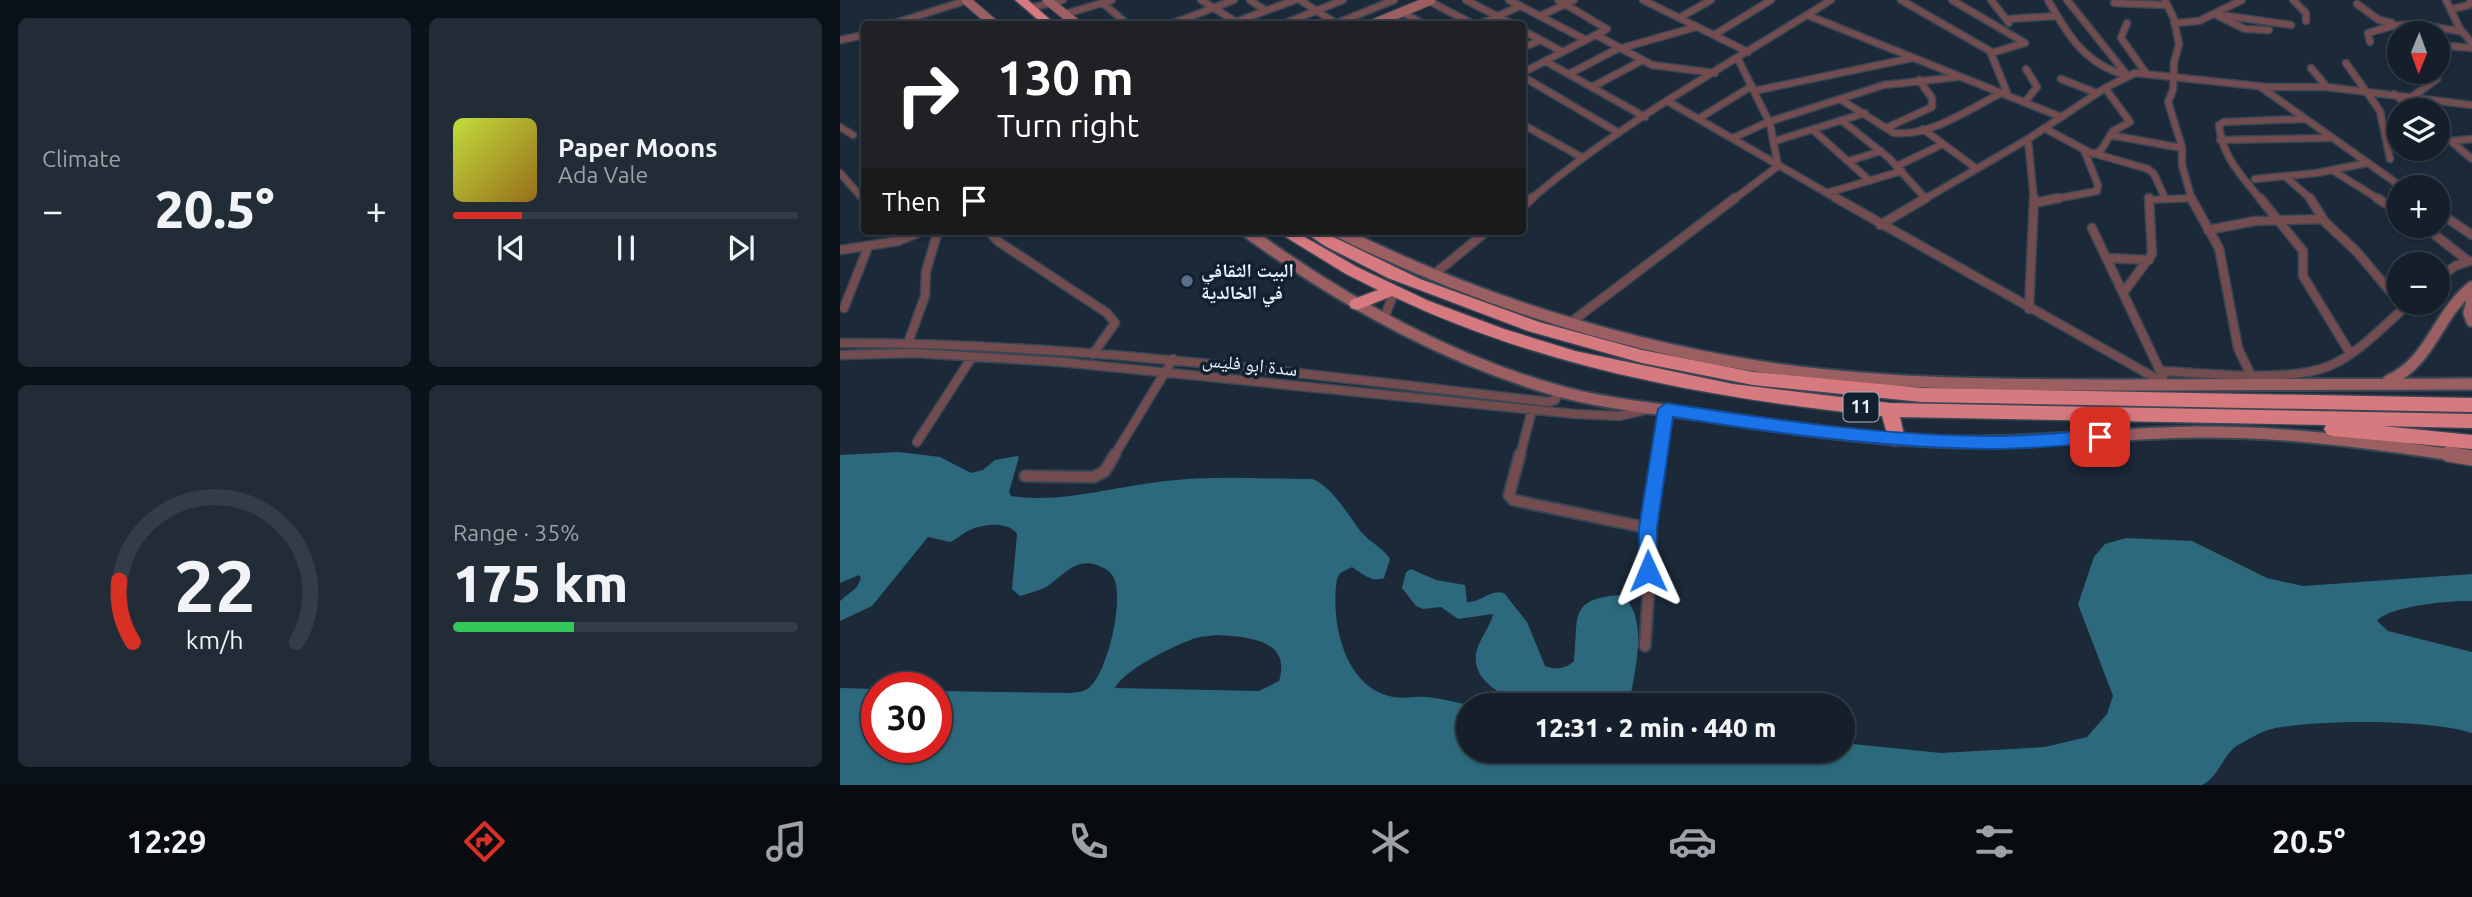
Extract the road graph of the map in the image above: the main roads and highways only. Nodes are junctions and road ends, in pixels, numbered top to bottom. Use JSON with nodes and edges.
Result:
{"nodes":[{"id":1,"x":967,"y":0,"type":"edge"},
{"id":2,"x":1004,"y":0,"type":"edge"},
{"id":3,"x":1403,"y":0,"type":"edge"},
{"id":4,"x":1049,"y":1,"type":"edge"},
{"id":5,"x":1430,"y":1,"type":"edge"},
{"id":6,"x":1025,"y":4,"type":"edge"},
{"id":7,"x":1415,"y":7,"type":"junction"},
{"id":8,"x":991,"y":21,"type":"edge"},
{"id":9,"x":1028,"y":21,"type":"edge"},
{"id":10,"x":1045,"y":21,"type":"edge"},
{"id":11,"x":1073,"y":21,"type":"edge"},
{"id":12,"x":1380,"y":21,"type":"edge"},
{"id":13,"x":1252,"y":235,"type":"edge"},
{"id":14,"x":1290,"y":235,"type":"edge"},
{"id":15,"x":1318,"y":235,"type":"edge"},
{"id":16,"x":1345,"y":235,"type":"edge"},
{"id":17,"x":2472,"y":287,"type":"edge"},
{"id":18,"x":1392,"y":291,"type":"junction"},
{"id":19,"x":1472,"y":298,"type":"junction"},
{"id":20,"x":2472,"y":300,"type":"edge"},
{"id":21,"x":1357,"y":304,"type":"junction"},
{"id":22,"x":2472,"y":321,"type":"edge"},
{"id":23,"x":2369,"y":383,"type":"junction"},
{"id":24,"x":2472,"y":384,"type":"edge"},
{"id":25,"x":1921,"y":388,"type":"junction"},
{"id":26,"x":2472,"y":405,"type":"edge"},
{"id":27,"x":1890,"y":410,"type":"junction"},
{"id":28,"x":2219,"y":410,"type":"junction"},
{"id":29,"x":2472,"y":422,"type":"edge"},
{"id":30,"x":1896,"y":439,"type":"junction"},
{"id":31,"x":2472,"y":442,"type":"edge"},
{"id":32,"x":2472,"y":457,"type":"edge"}],
"edges":[{"from":1,"to":8,"type":"main road"},
{"from":2,"to":9,"type":"highway"},
{"from":3,"to":7,"type":"main road"},
{"from":4,"to":11,"type":"main road"},
{"from":5,"to":7,"type":"main road"},
{"from":6,"to":10,"type":"highway"},
{"from":7,"to":12,"type":"main road"},
{"from":13,"to":21,"type":"main road"},
{"from":14,"to":18,"type":"highway","number":"11"},
{"from":15,"to":19,"type":"highway","number":"11"},
{"from":16,"to":19,"type":"main road"},
{"from":17,"to":23,"type":"main road"},
{"from":18,"to":21,"type":"highway"},
{"from":18,"to":27,"type":"highway","number":"11"},
{"from":19,"to":25,"type":"main road"},
{"from":19,"to":25,"type":"highway","number":"11"},
{"from":20,"to":22,"type":"main road"},
{"from":21,"to":30,"type":"main road"},
{"from":23,"to":24,"type":"main road"},
{"from":23,"to":25,"type":"main road"},
{"from":25,"to":28,"type":"highway","number":"11"},
{"from":26,"to":28,"type":"highway","number":"11"},
{"from":27,"to":28,"type":"highway","number":"11"},
{"from":27,"to":30,"type":"highway"},
{"from":28,"to":29,"type":"highway","number":"11"},
{"from":28,"to":31,"type":"highway"},
{"from":30,"to":32,"type":"main road"}]}
